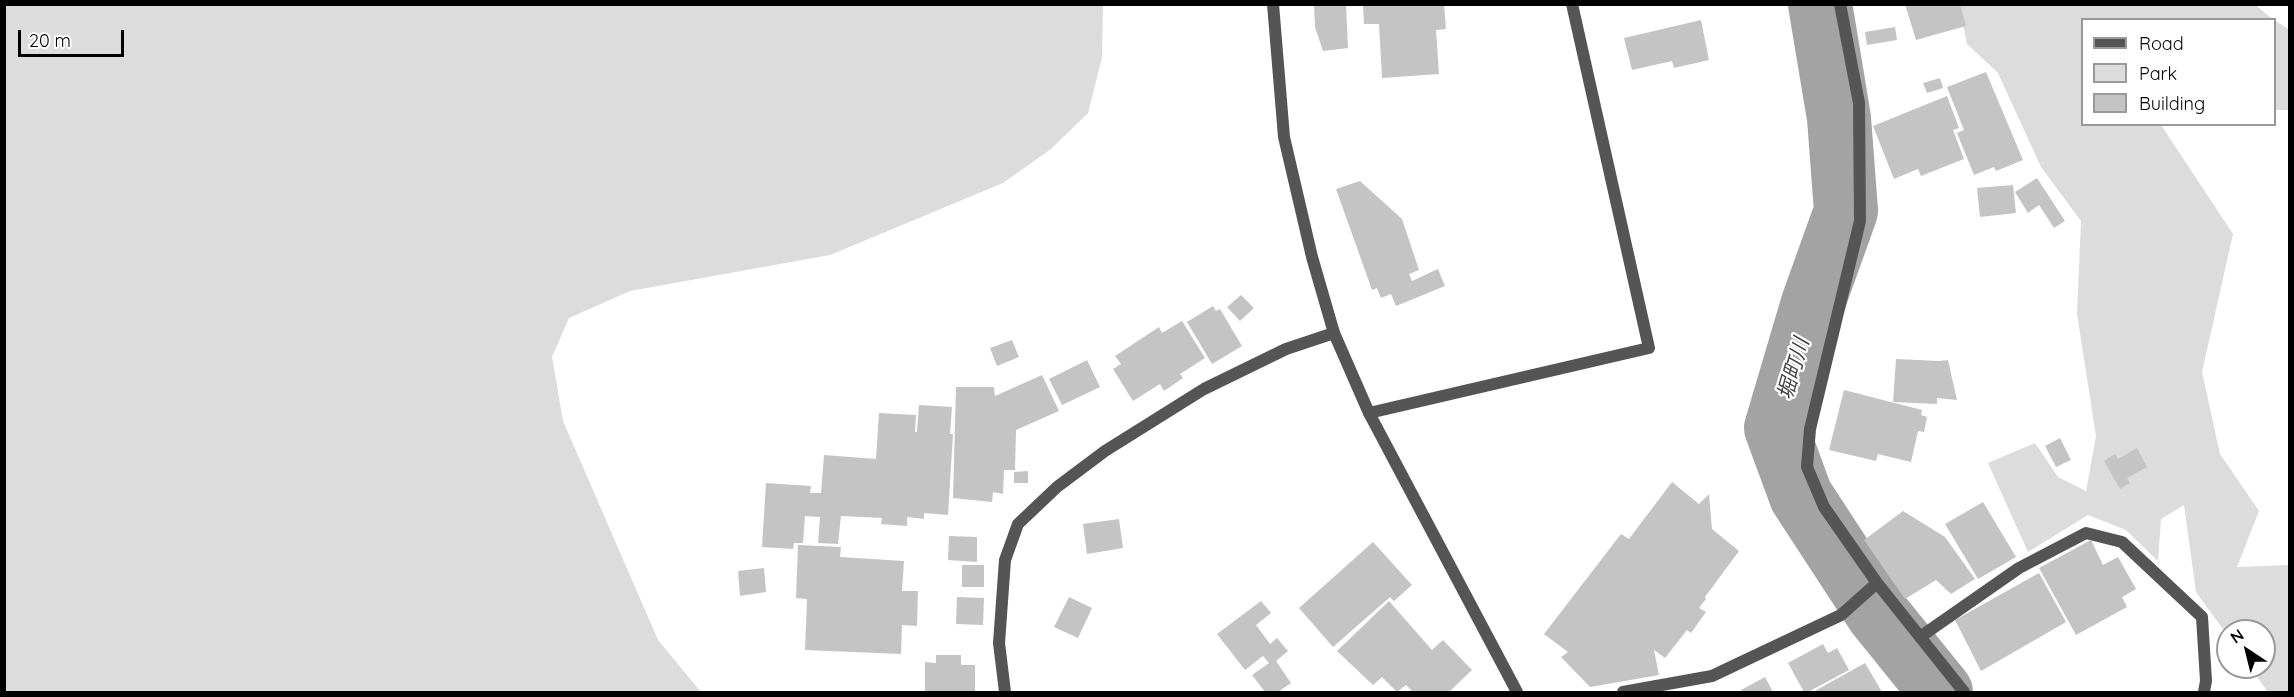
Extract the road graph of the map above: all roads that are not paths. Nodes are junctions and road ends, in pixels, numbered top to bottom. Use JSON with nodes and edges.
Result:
{"nodes":[{"id":1,"x":1273,"y":4,"type":"edge"},
{"id":2,"x":1572,"y":4,"type":"edge"},
{"id":3,"x":1840,"y":4,"type":"edge"},
{"id":4,"x":1334,"y":333,"type":"junction"},
{"id":5,"x":1369,"y":414,"type":"junction"},
{"id":6,"x":1877,"y":584,"type":"junction"},
{"id":7,"x":1920,"y":637,"type":"junction"},
{"id":8,"x":1005,"y":693,"type":"edge"},
{"id":9,"x":1517,"y":693,"type":"edge"},
{"id":10,"x":1623,"y":693,"type":"edge"},
{"id":11,"x":1964,"y":693,"type":"edge"},
{"id":12,"x":2204,"y":693,"type":"edge"}],
"edges":[{"from":1,"to":4,"type":"street"},
{"from":2,"to":5,"type":"street"},
{"from":3,"to":6,"type":"street"},
{"from":4,"to":5,"type":"street"},
{"from":4,"to":8,"type":"street"},
{"from":5,"to":9,"type":"street"},
{"from":6,"to":7,"type":"street"},
{"from":6,"to":10,"type":"street"},
{"from":7,"to":11,"type":"street"},
{"from":7,"to":12,"type":"street"}]}
